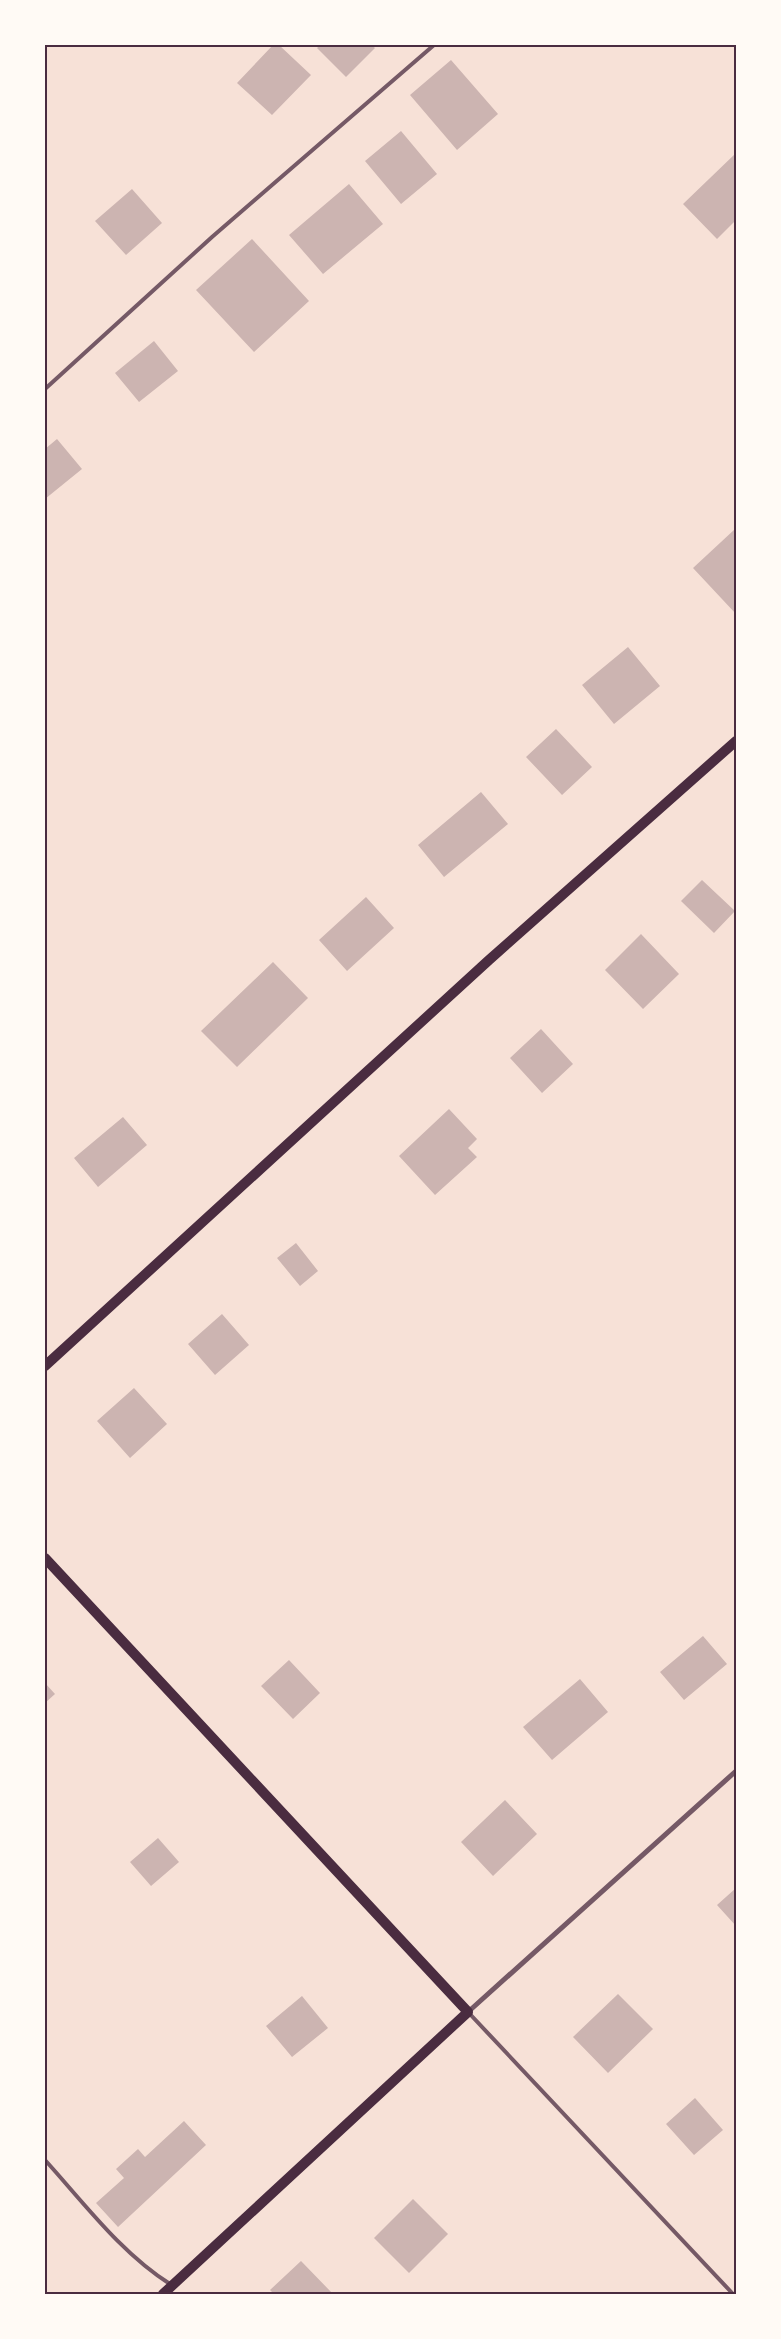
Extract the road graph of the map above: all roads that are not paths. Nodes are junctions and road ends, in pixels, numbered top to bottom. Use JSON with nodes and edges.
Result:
{"nodes":[{"id":1,"x":434,"y":45,"type":"edge"},
{"id":2,"x":45,"y":389,"type":"edge"},
{"id":3,"x":736,"y":741,"type":"edge"},
{"id":4,"x":45,"y":1366,"type":"edge"},
{"id":5,"x":45,"y":1558,"type":"edge"},
{"id":6,"x":736,"y":1771,"type":"edge"},
{"id":7,"x":468,"y":2012,"type":"junction"},
{"id":8,"x":45,"y":2160,"type":"edge"},
{"id":9,"x":172,"y":2286,"type":"junction"},
{"id":10,"x":162,"y":2294,"type":"edge"},
{"id":11,"x":733,"y":2294,"type":"edge"}],
"edges":[{"from":1,"to":2,"type":"lane"},
{"from":3,"to":4,"type":"main road"},
{"from":5,"to":7,"type":"main road"},
{"from":6,"to":7,"type":"street"},
{"from":7,"to":9,"type":"main road"},
{"from":7,"to":11,"type":"lane"},
{"from":8,"to":9,"type":"lane"},
{"from":9,"to":10,"type":"main road"}]}
